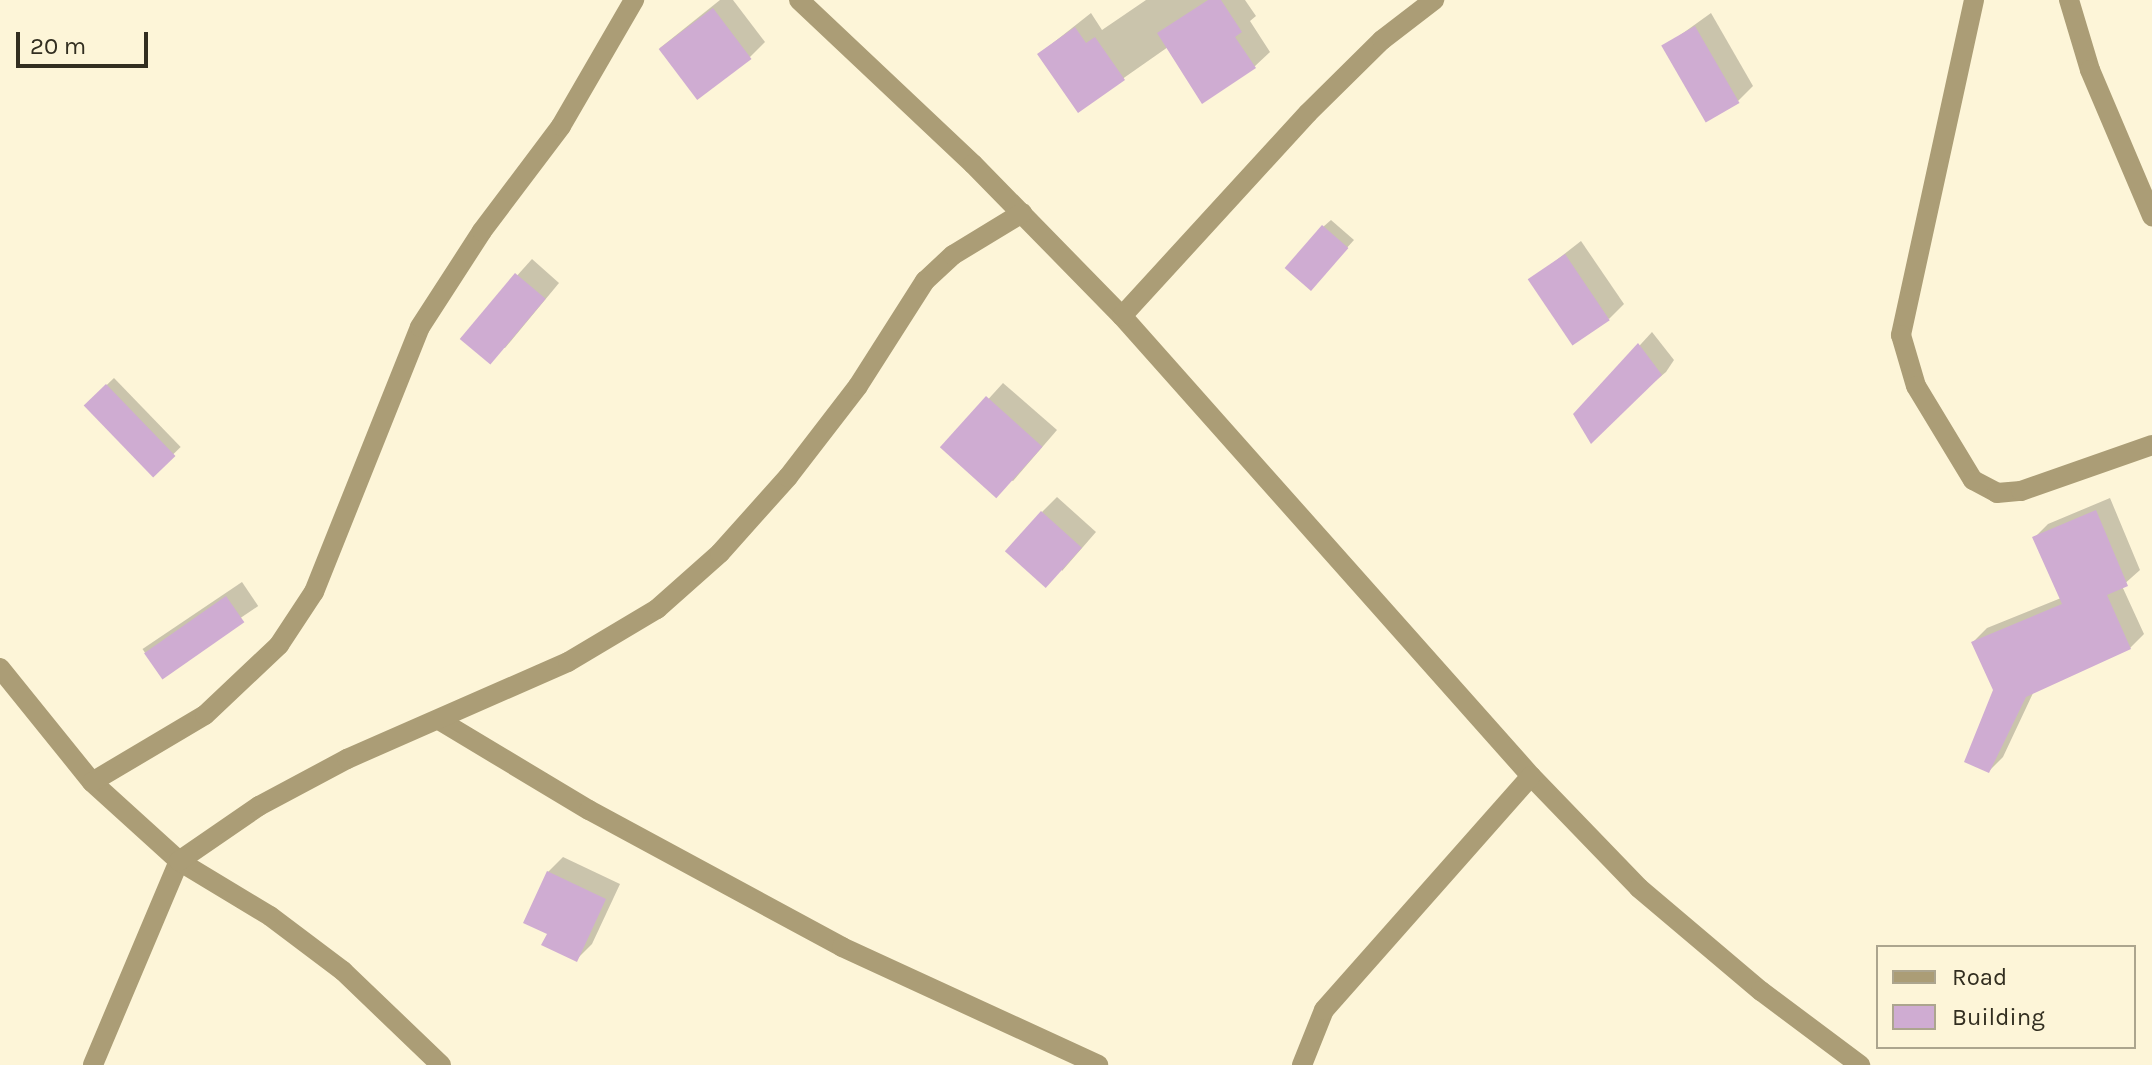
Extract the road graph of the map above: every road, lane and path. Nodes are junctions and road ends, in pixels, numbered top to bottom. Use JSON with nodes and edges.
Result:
{"nodes":[{"id":1,"x":634,"y":0,"type":"edge"},
{"id":2,"x":799,"y":0,"type":"edge"},
{"id":3,"x":1434,"y":0,"type":"edge"},
{"id":4,"x":1974,"y":0,"type":"edge"},
{"id":5,"x":2069,"y":0,"type":"edge"},
{"id":6,"x":1022,"y":213,"type":"junction"},
{"id":7,"x":2152,"y":216,"type":"edge"},
{"id":8,"x":1122,"y":316,"type":"junction"},
{"id":9,"x":2152,"y":445,"type":"edge"},
{"id":10,"x":0,"y":668,"type":"edge"},
{"id":11,"x":439,"y":720,"type":"junction"},
{"id":12,"x":1531,"y":776,"type":"junction"},
{"id":13,"x":92,"y":782,"type":"junction"},
{"id":14,"x":179,"y":861,"type":"junction"},
{"id":15,"x":93,"y":1065,"type":"edge"},
{"id":16,"x":441,"y":1065,"type":"edge"},
{"id":17,"x":1098,"y":1065,"type":"edge"},
{"id":18,"x":1302,"y":1065,"type":"edge"},
{"id":19,"x":1860,"y":1065,"type":"edge"}],
"edges":[{"from":1,"to":13,"type":"street"},
{"from":2,"to":6,"type":"street"},
{"from":3,"to":8,"type":"street"},
{"from":4,"to":9,"type":"street"},
{"from":5,"to":7,"type":"street"},
{"from":6,"to":8,"type":"street"},
{"from":6,"to":11,"type":"street"},
{"from":8,"to":12,"type":"street"},
{"from":10,"to":13,"type":"street"},
{"from":11,"to":14,"type":"street"},
{"from":11,"to":17,"type":"street"},
{"from":12,"to":18,"type":"street"},
{"from":12,"to":19,"type":"street"},
{"from":13,"to":14,"type":"street"},
{"from":14,"to":15,"type":"street"},
{"from":14,"to":16,"type":"street"}]}
